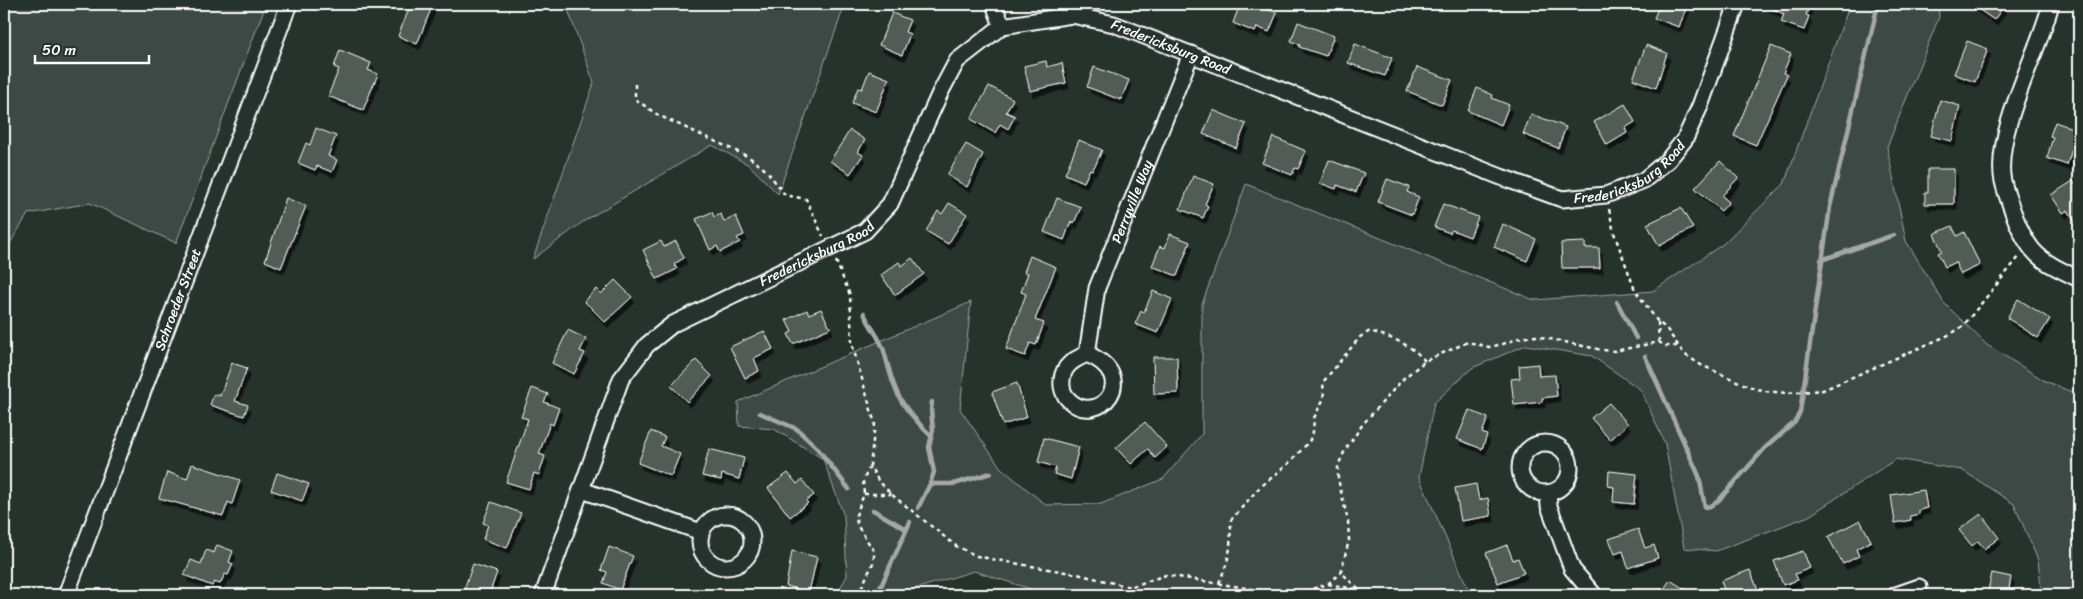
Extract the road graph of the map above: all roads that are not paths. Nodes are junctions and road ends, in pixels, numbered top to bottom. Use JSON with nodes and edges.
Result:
{"nodes":[{"id":1,"x":289,"y":4,"type":"edge"},
{"id":2,"x":994,"y":4,"type":"edge"},
{"id":3,"x":1737,"y":4,"type":"edge"},
{"id":4,"x":2051,"y":4,"type":"edge"},
{"id":5,"x":1002,"y":26,"type":"junction"},
{"id":6,"x":1190,"y":54,"type":"junction"},
{"id":7,"x":2079,"y":279,"type":"edge"},
{"id":8,"x":1087,"y":354,"type":"dead end"},
{"id":9,"x":582,"y":490,"type":"junction"},
{"id":10,"x":1548,"y":493,"type":"dead end"},
{"id":11,"x":701,"y":532,"type":"dead end"},
{"id":12,"x":1919,"y":587,"type":"dead end"},
{"id":13,"x":66,"y":595,"type":"edge"},
{"id":14,"x":542,"y":595,"type":"edge"},
{"id":15,"x":1594,"y":595,"type":"edge"},
{"id":16,"x":1896,"y":595,"type":"edge"}],
"edges":[{"from":1,"to":13,"type":"street","name":"Schroeder Street"},
{"from":2,"to":5,"type":"street"},
{"from":3,"to":6,"type":"street","name":"Fredericksburg Road"},
{"from":4,"to":7,"type":"street"},
{"from":5,"to":6,"type":"street","name":"Fredericksburg Road"},
{"from":5,"to":9,"type":"street","name":"Fredericksburg Road"},
{"from":6,"to":8,"type":"street","name":"Perryville Way"},
{"from":9,"to":11,"type":"street"},
{"from":9,"to":14,"type":"street","name":"Fredericksburg Road"},
{"from":10,"to":15,"type":"street"},
{"from":12,"to":16,"type":"street"}]}
